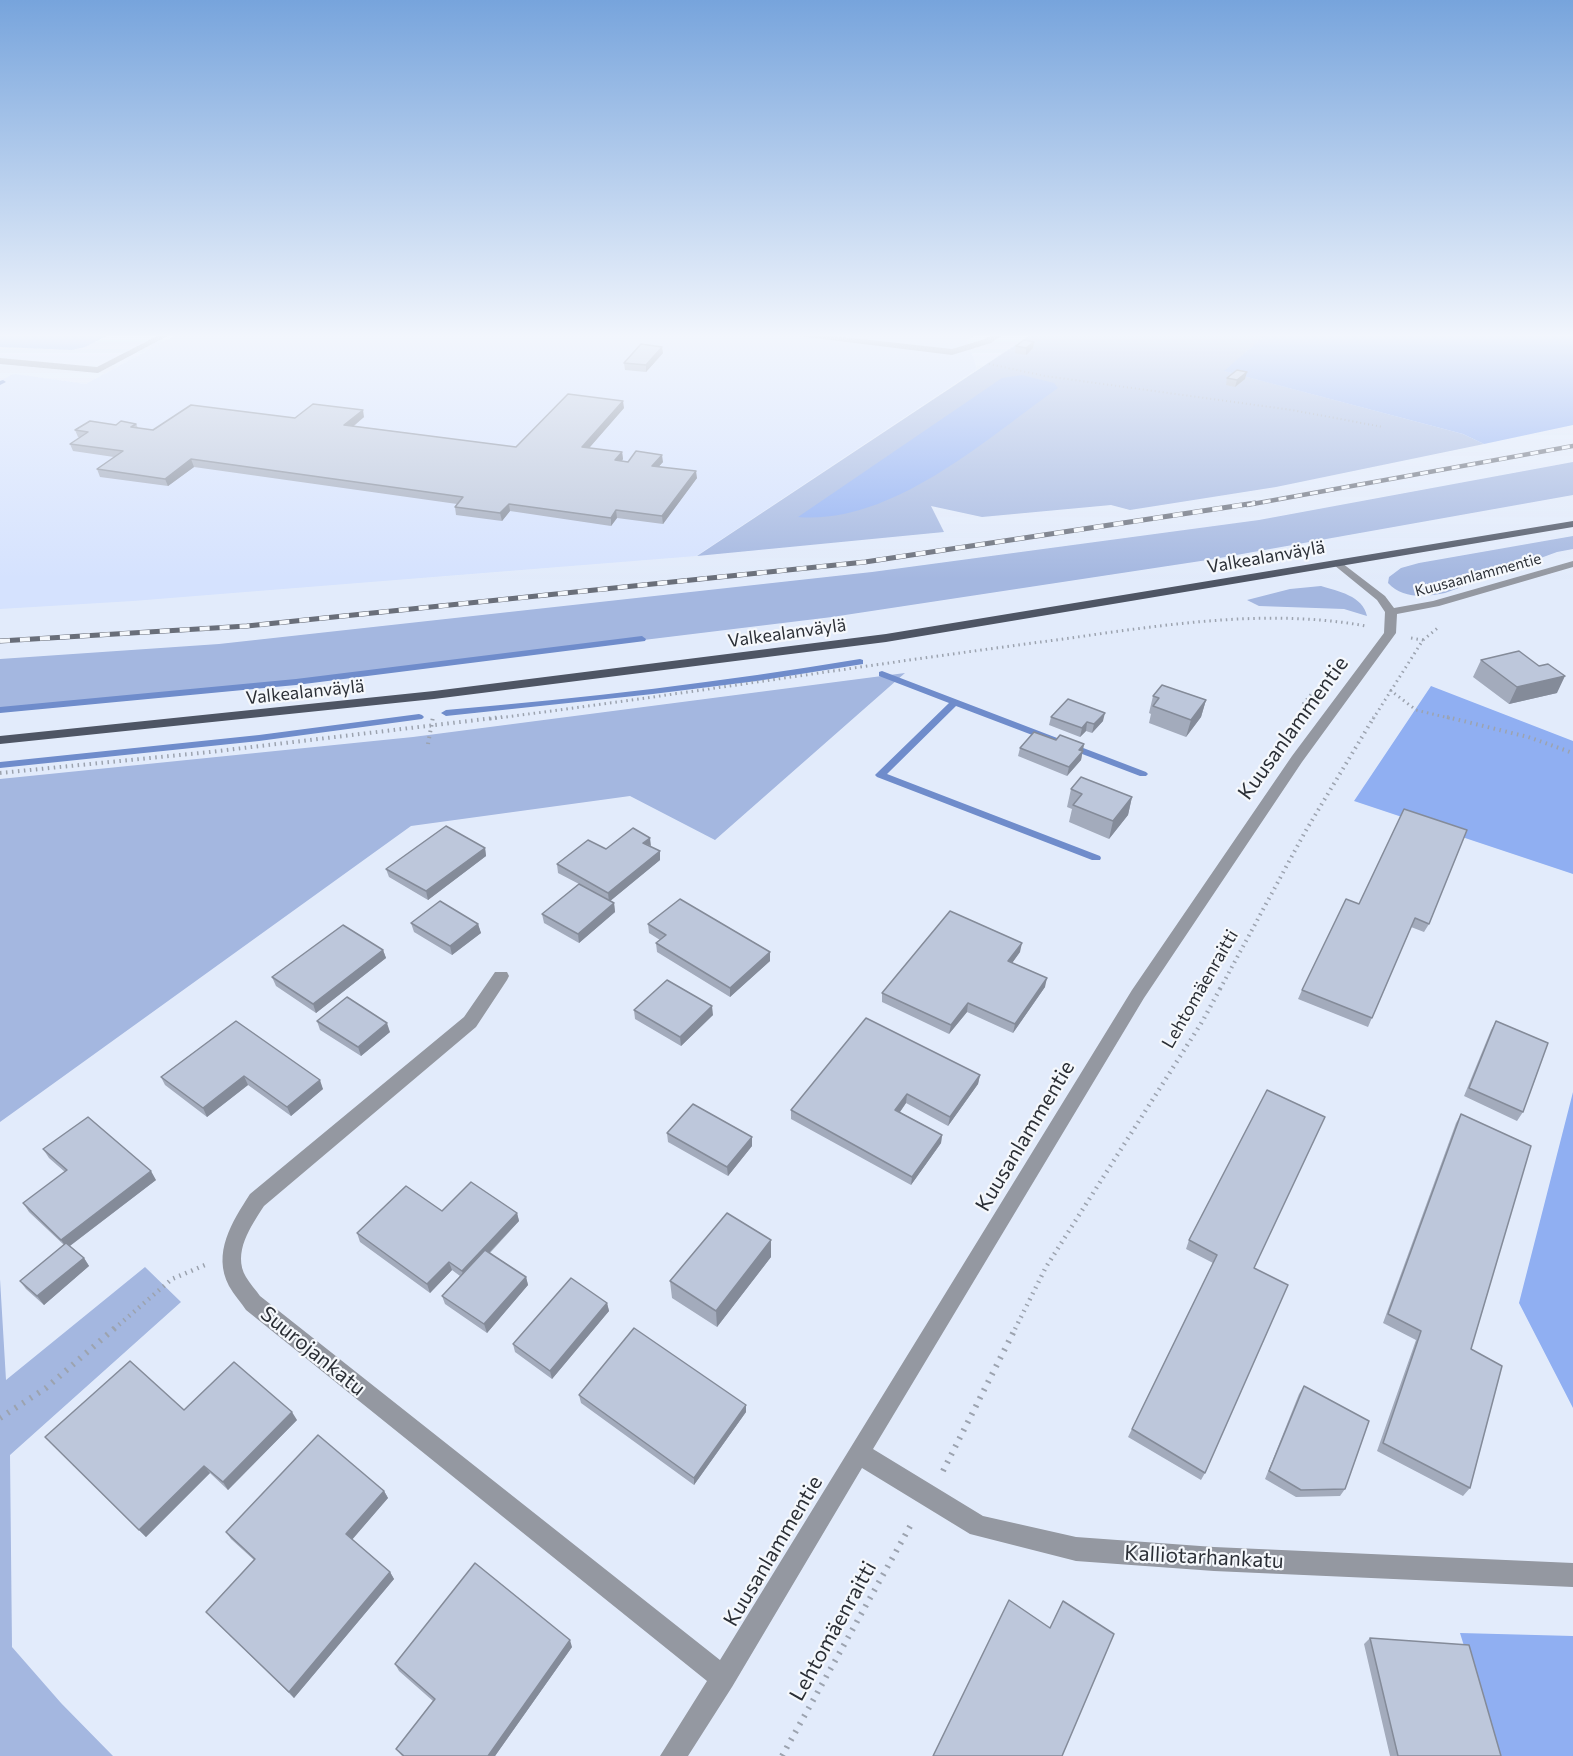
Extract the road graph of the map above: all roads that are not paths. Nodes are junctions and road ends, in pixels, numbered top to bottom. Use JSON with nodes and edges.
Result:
{"nodes":[{"id":1,"x":1573,"y":524,"type":"edge"},
{"id":2,"x":1338,"y":563,"type":"junction"},
{"id":3,"x":1573,"y":564,"type":"edge"},
{"id":4,"x":1390,"y":612,"type":"junction"},
{"id":5,"x":0,"y":740,"type":"edge"},
{"id":6,"x":501,"y":976,"type":"dead end"},
{"id":7,"x":858,"y":1453,"type":"junction"},
{"id":8,"x":1573,"y":1575,"type":"edge"},
{"id":9,"x":723,"y":1678,"type":"junction"},
{"id":10,"x":673,"y":1756,"type":"edge"}],
"edges":[{"from":1,"to":2,"type":"main road","name":"Valkealanväylä"},
{"from":2,"to":4,"type":"street"},
{"from":2,"to":5,"type":"main road","name":"Valkealanväylä"},
{"from":3,"to":4,"type":"street","name":"Kuusaanlammentie"},
{"from":4,"to":7,"type":"street","name":"Kuusanlammentie"},
{"from":6,"to":9,"type":"street","name":"Suurojankatu"},
{"from":7,"to":8,"type":"street","name":"Kalliotarhankatu"},
{"from":7,"to":9,"type":"street","name":"Kuusanlammentie"},
{"from":9,"to":10,"type":"street","name":"Kuusanlammentie"}]}
